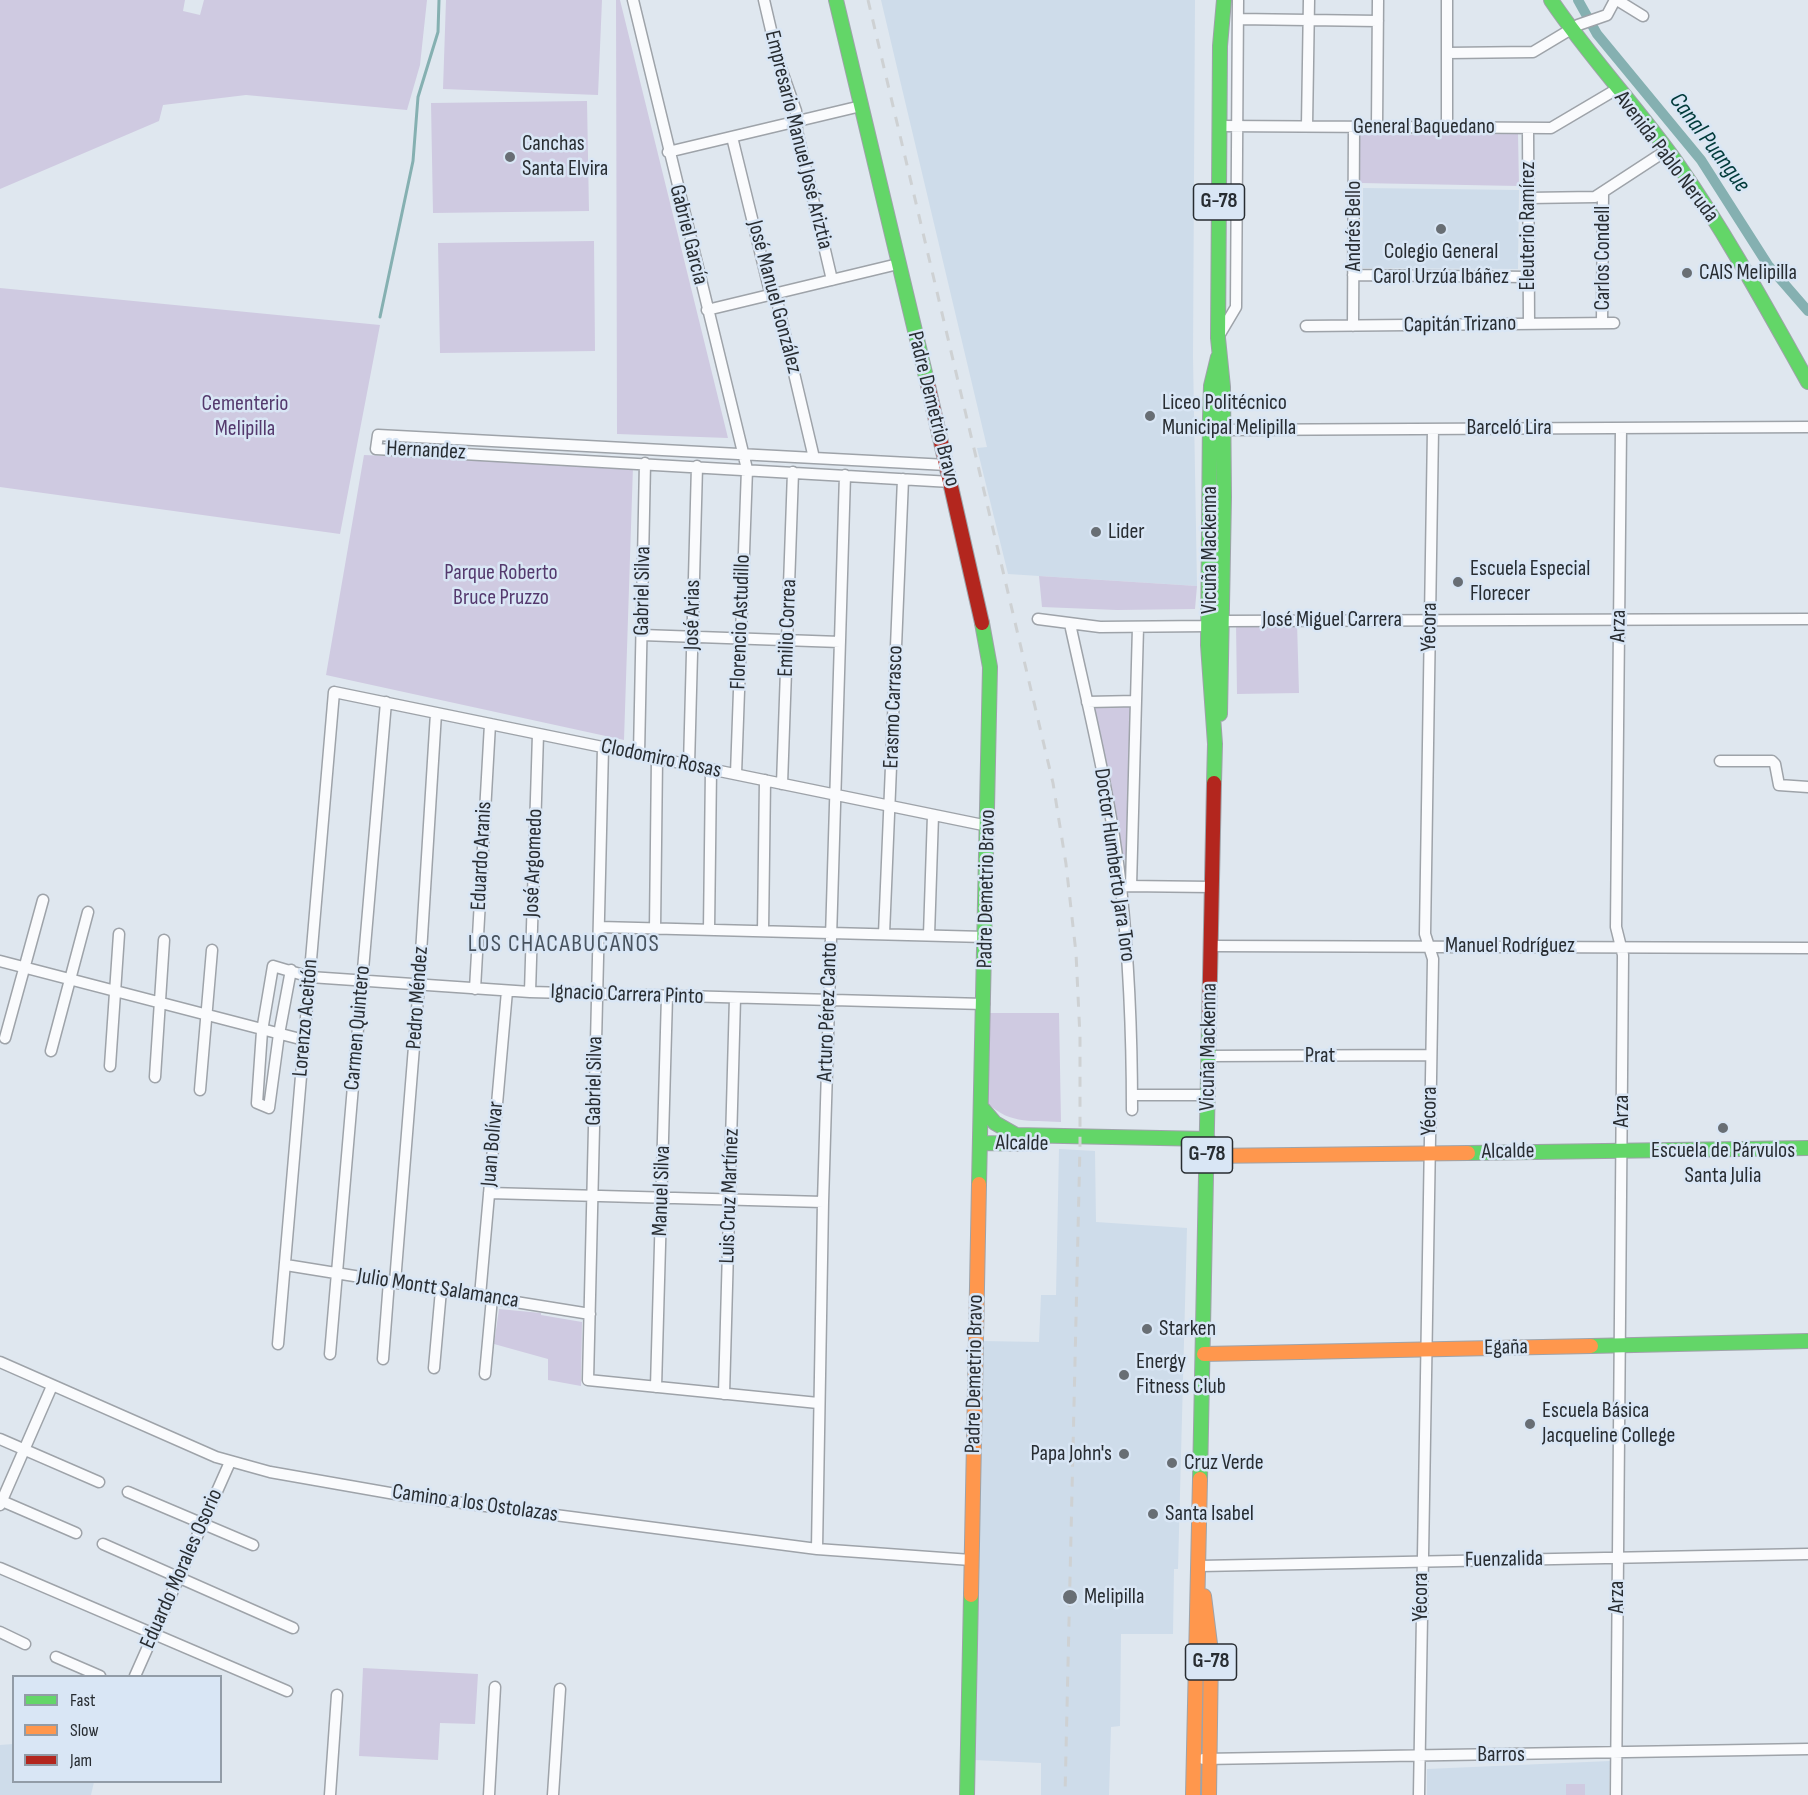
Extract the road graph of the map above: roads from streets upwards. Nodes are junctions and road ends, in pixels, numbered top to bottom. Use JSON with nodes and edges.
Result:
{"nodes":[{"id":1,"x":633,"y":0,"type":"edge"},
{"id":2,"x":764,"y":0,"type":"edge"},
{"id":3,"x":836,"y":0,"type":"edge"},
{"id":4,"x":1214,"y":0,"type":"edge"},
{"id":5,"x":1224,"y":0,"type":"edge"},
{"id":6,"x":1238,"y":0,"type":"edge"},
{"id":7,"x":1309,"y":0,"type":"edge"},
{"id":8,"x":1378,"y":0,"type":"edge"},
{"id":9,"x":1448,"y":0,"type":"edge"},
{"id":10,"x":1551,"y":0,"type":"edge"},
{"id":11,"x":1615,"y":2,"type":"edge"},
{"id":12,"x":1643,"y":16,"type":"dead end"},
{"id":13,"x":1238,"y":19,"type":"junction"},
{"id":14,"x":1309,"y":20,"type":"junction"},
{"id":15,"x":1378,"y":21,"type":"junction"},
{"id":16,"x":1574,"y":27,"type":"junction"},
{"id":17,"x":1220,"y":46,"type":"junction"},
{"id":18,"x":1447,"y":53,"type":"junction"},
{"id":19,"x":1617,"y":89,"type":"junction"},
{"id":20,"x":861,"y":106,"type":"junction"},
{"id":21,"x":796,"y":121,"type":"junction"},
{"id":22,"x":1220,"y":126,"type":"junction"},
{"id":23,"x":1238,"y":126,"type":"junction"},
{"id":24,"x":1307,"y":126,"type":"junction"},
{"id":25,"x":1354,"y":127,"type":"junction"},
{"id":26,"x":1377,"y":127,"type":"junction"},
{"id":27,"x":1447,"y":127,"type":"junction"},
{"id":28,"x":1528,"y":128,"type":"junction"},
{"id":29,"x":732,"y":136,"type":"junction"},
{"id":30,"x":1667,"y":150,"type":"junction"},
{"id":31,"x":668,"y":152,"type":"junction"},
{"id":32,"x":1603,"y":192,"type":"junction"},
{"id":33,"x":1528,"y":198,"type":"junction"},
{"id":34,"x":898,"y":264,"type":"junction"},
{"id":35,"x":1353,"y":275,"type":"junction"},
{"id":36,"x":1529,"y":277,"type":"junction"},
{"id":37,"x":832,"y":280,"type":"junction"},
{"id":38,"x":773,"y":294,"type":"junction"},
{"id":39,"x":707,"y":310,"type":"junction"},
{"id":40,"x":1602,"y":323,"type":"junction"},
{"id":41,"x":1614,"y":323,"type":"dead end"},
{"id":42,"x":1529,"y":324,"type":"junction"},
{"id":43,"x":1306,"y":326,"type":"dead end"},
{"id":44,"x":1353,"y":326,"type":"junction"},
{"id":45,"x":1218,"y":338,"type":"junction"},
{"id":46,"x":1808,"y":382,"type":"edge"},
{"id":47,"x":1621,"y":428,"type":"junction"},
{"id":48,"x":1808,"y":428,"type":"edge"},
{"id":49,"x":1432,"y":429,"type":"junction"},
{"id":50,"x":1217,"y":430,"type":"junction"},
{"id":51,"x":744,"y":454,"type":"junction"},
{"id":52,"x":814,"y":458,"type":"junction"},
{"id":53,"x":645,"y":463,"type":"junction"},
{"id":54,"x":947,"y":465,"type":"junction"},
{"id":55,"x":697,"y":466,"type":"junction"},
{"id":56,"x":747,"y":469,"type":"junction"},
{"id":57,"x":793,"y":472,"type":"junction"},
{"id":58,"x":844,"y":476,"type":"junction"},
{"id":59,"x":903,"y":479,"type":"junction"},
{"id":60,"x":951,"y":482,"type":"junction"},
{"id":61,"x":1038,"y":619,"type":"dead end"},
{"id":62,"x":1619,"y":619,"type":"junction"},
{"id":63,"x":1808,"y":619,"type":"edge"},
{"id":64,"x":1430,"y":620,"type":"junction"},
{"id":65,"x":1223,"y":621,"type":"junction"},
{"id":66,"x":1070,"y":624,"type":"junction"},
{"id":67,"x":1209,"y":626,"type":"junction"},
{"id":68,"x":1138,"y":627,"type":"junction"},
{"id":69,"x":642,"y":635,"type":"junction"},
{"id":70,"x":692,"y":637,"type":"junction"},
{"id":71,"x":741,"y":639,"type":"junction"},
{"id":72,"x":787,"y":640,"type":"junction"},
{"id":73,"x":840,"y":642,"type":"junction"},
{"id":74,"x":334,"y":692,"type":"joint"},
{"id":75,"x":1136,"y":701,"type":"junction"},
{"id":76,"x":386,"y":702,"type":"junction"},
{"id":77,"x":1087,"y":702,"type":"junction"},
{"id":78,"x":436,"y":713,"type":"junction"},
{"id":79,"x":490,"y":724,"type":"junction"},
{"id":80,"x":538,"y":734,"type":"junction"},
{"id":81,"x":1215,"y":744,"type":"junction"},
{"id":82,"x":603,"y":747,"type":"junction"},
{"id":83,"x":639,"y":754,"type":"junction"},
{"id":84,"x":657,"y":758,"type":"junction"},
{"id":85,"x":1720,"y":761,"type":"dead end"},
{"id":86,"x":689,"y":765,"type":"junction"},
{"id":87,"x":711,"y":769,"type":"junction"},
{"id":88,"x":736,"y":774,"type":"junction"},
{"id":89,"x":765,"y":780,"type":"junction"},
{"id":90,"x":782,"y":784,"type":"junction"},
{"id":91,"x":1808,"y":787,"type":"edge"},
{"id":92,"x":836,"y":795,"type":"junction"},
{"id":93,"x":890,"y":806,"type":"junction"},
{"id":94,"x":933,"y":815,"type":"junction"},
{"id":95,"x":988,"y":826,"type":"junction"},
{"id":96,"x":1126,"y":886,"type":"junction"},
{"id":97,"x":1212,"y":887,"type":"junction"},
{"id":98,"x":43,"y":900,"type":"dead end"},
{"id":99,"x":88,"y":912,"type":"dead end"},
{"id":100,"x":599,"y":927,"type":"junction"},
{"id":101,"x":655,"y":929,"type":"junction"},
{"id":102,"x":709,"y":930,"type":"junction"},
{"id":103,"x":763,"y":932,"type":"junction"},
{"id":104,"x":831,"y":933,"type":"junction"},
{"id":105,"x":119,"y":934,"type":"dead end"},
{"id":106,"x":884,"y":934,"type":"junction"},
{"id":107,"x":929,"y":935,"type":"junction"},
{"id":108,"x":986,"y":937,"type":"junction"},
{"id":109,"x":164,"y":940,"type":"dead end"},
{"id":110,"x":1211,"y":946,"type":"junction"},
{"id":111,"x":1429,"y":946,"type":"junction"},
{"id":112,"x":1621,"y":947,"type":"junction"},
{"id":113,"x":1808,"y":948,"type":"edge"},
{"id":114,"x":212,"y":950,"type":"dead end"},
{"id":115,"x":0,"y":961,"type":"edge"},
{"id":116,"x":24,"y":967,"type":"junction"},
{"id":117,"x":291,"y":970,"type":"junction"},
{"id":118,"x":310,"y":977,"type":"junction"},
{"id":119,"x":70,"y":979,"type":"junction"},
{"id":120,"x":362,"y":981,"type":"junction"},
{"id":121,"x":419,"y":985,"type":"junction"},
{"id":122,"x":475,"y":989,"type":"junction"},
{"id":123,"x":507,"y":991,"type":"junction"},
{"id":124,"x":115,"y":992,"type":"junction"},
{"id":125,"x":530,"y":992,"type":"junction"},
{"id":126,"x":598,"y":994,"type":"junction"},
{"id":127,"x":668,"y":996,"type":"junction"},
{"id":128,"x":735,"y":998,"type":"junction"},
{"id":129,"x":828,"y":1000,"type":"junction"},
{"id":130,"x":160,"y":1004,"type":"junction"},
{"id":131,"x":984,"y":1004,"type":"junction"},
{"id":132,"x":206,"y":1016,"type":"junction"},
{"id":133,"x":262,"y":1031,"type":"junction"},
{"id":134,"x":279,"y":1034,"type":"junction"},
{"id":135,"x":5,"y":1038,"type":"dead end"},
{"id":136,"x":304,"y":1040,"type":"junction"},
{"id":137,"x":51,"y":1051,"type":"dead end"},
{"id":138,"x":1431,"y":1055,"type":"junction"},
{"id":139,"x":1209,"y":1056,"type":"junction"},
{"id":140,"x":110,"y":1066,"type":"dead end"},
{"id":141,"x":154,"y":1077,"type":"dead end"},
{"id":142,"x":200,"y":1090,"type":"dead end"},
{"id":143,"x":1132,"y":1095,"type":"junction"},
{"id":144,"x":1208,"y":1095,"type":"junction"},
{"id":145,"x":983,"y":1109,"type":"junction"},
{"id":146,"x":1132,"y":1110,"type":"dead end"},
{"id":147,"x":981,"y":1143,"type":"junction"},
{"id":148,"x":1208,"y":1147,"type":"junction"},
{"id":149,"x":1808,"y":1148,"type":"edge"},
{"id":150,"x":1622,"y":1150,"type":"junction"},
{"id":151,"x":1429,"y":1153,"type":"junction"},
{"id":152,"x":489,"y":1192,"type":"junction"},
{"id":153,"x":593,"y":1195,"type":"junction"},
{"id":154,"x":662,"y":1197,"type":"junction"},
{"id":155,"x":729,"y":1199,"type":"junction"},
{"id":156,"x":823,"y":1202,"type":"junction"},
{"id":157,"x":286,"y":1265,"type":"junction"},
{"id":158,"x":337,"y":1273,"type":"junction"},
{"id":159,"x":392,"y":1282,"type":"junction"},
{"id":160,"x":441,"y":1290,"type":"junction"},
{"id":161,"x":480,"y":1296,"type":"junction"},
{"id":162,"x":492,"y":1298,"type":"junction"},
{"id":163,"x":590,"y":1314,"type":"junction"},
{"id":164,"x":1808,"y":1341,"type":"edge"},
{"id":165,"x":278,"y":1344,"type":"dead end"},
{"id":166,"x":1620,"y":1346,"type":"junction"},
{"id":167,"x":1426,"y":1350,"type":"junction"},
{"id":168,"x":330,"y":1354,"type":"dead end"},
{"id":169,"x":1204,"y":1354,"type":"junction"},
{"id":170,"x":383,"y":1359,"type":"dead end"},
{"id":171,"x":0,"y":1362,"type":"edge"},
{"id":172,"x":434,"y":1368,"type":"dead end"},
{"id":173,"x":485,"y":1374,"type":"dead end"},
{"id":174,"x":52,"y":1386,"type":"junction"},
{"id":175,"x":656,"y":1387,"type":"junction"},
{"id":176,"x":724,"y":1394,"type":"junction"},
{"id":177,"x":818,"y":1403,"type":"junction"},
{"id":178,"x":0,"y":1439,"type":"edge"},
{"id":179,"x":24,"y":1450,"type":"junction"},
{"id":180,"x":230,"y":1462,"type":"junction"},
{"id":181,"x":99,"y":1482,"type":"dead end"},
{"id":182,"x":128,"y":1492,"type":"dead end"},
{"id":183,"x":1,"y":1503,"type":"edge"},
{"id":184,"x":202,"y":1524,"type":"junction"},
{"id":185,"x":76,"y":1533,"type":"dead end"},
{"id":186,"x":104,"y":1544,"type":"dead end"},
{"id":187,"x":253,"y":1545,"type":"dead end"},
{"id":188,"x":817,"y":1549,"type":"junction"},
{"id":189,"x":1808,"y":1554,"type":"edge"},
{"id":190,"x":1617,"y":1558,"type":"junction"},
{"id":191,"x":971,"y":1560,"type":"junction"},
{"id":192,"x":1422,"y":1561,"type":"junction"},
{"id":193,"x":1200,"y":1566,"type":"junction"},
{"id":194,"x":0,"y":1568,"type":"edge"},
{"id":195,"x":179,"y":1577,"type":"junction"},
{"id":196,"x":293,"y":1628,"type":"dead end"},
{"id":197,"x":0,"y":1632,"type":"edge"},
{"id":198,"x":154,"y":1632,"type":"junction"},
{"id":199,"x":25,"y":1644,"type":"dead end"},
{"id":200,"x":56,"y":1657,"type":"dead end"},
{"id":201,"x":96,"y":1675,"type":"edge"},
{"id":202,"x":136,"y":1675,"type":"edge"},
{"id":203,"x":495,"y":1687,"type":"dead end"},
{"id":204,"x":560,"y":1689,"type":"dead end"},
{"id":205,"x":287,"y":1691,"type":"dead end"},
{"id":206,"x":337,"y":1695,"type":"dead end"},
{"id":207,"x":1808,"y":1749,"type":"edge"},
{"id":208,"x":1617,"y":1754,"type":"junction"},
{"id":209,"x":1420,"y":1756,"type":"junction"},
{"id":210,"x":1194,"y":1759,"type":"junction"},
{"id":211,"x":1210,"y":1759,"type":"junction"},
{"id":212,"x":330,"y":1795,"type":"edge"},
{"id":213,"x":489,"y":1795,"type":"edge"},
{"id":214,"x":554,"y":1795,"type":"edge"},
{"id":215,"x":967,"y":1795,"type":"edge"},
{"id":216,"x":1193,"y":1795,"type":"edge"},
{"id":217,"x":1209,"y":1795,"type":"edge"},
{"id":218,"x":1419,"y":1795,"type":"edge"},
{"id":219,"x":1616,"y":1795,"type":"edge"}],
"edges":[{"from":1,"to":31,"type":"street","name":"Gabriel García"},
{"from":2,"to":21,"type":"street","name":"Empresario Manuel José Ariztia"},
{"from":3,"to":20,"type":"street","name":"Padre Demetrio Bravo"},
{"from":4,"to":17,"type":"street","name":"Vicuña Mackenna","number":"G-78"},
{"from":5,"to":17,"type":"street","name":"Vicuña Mackenna","number":"G-78"},
{"from":6,"to":13,"type":"street"},
{"from":7,"to":14,"type":"street"},
{"from":8,"to":15,"type":"street"},
{"from":9,"to":18,"type":"street"},
{"from":10,"to":16,"type":"street","name":"Avenida Pablo Neruda"},
{"from":11,"to":12,"type":"street"},
{"from":11,"to":16,"type":"street"},
{"from":13,"to":14,"type":"street"},
{"from":13,"to":23,"type":"street"},
{"from":14,"to":15,"type":"street"},
{"from":14,"to":24,"type":"street"},
{"from":15,"to":26,"type":"street"},
{"from":16,"to":18,"type":"street"},
{"from":16,"to":19,"type":"street","name":"Avenida Pablo Neruda"},
{"from":17,"to":22,"type":"street","name":"Vicuña Mackenna","number":"G-78"},
{"from":18,"to":27,"type":"street"},
{"from":19,"to":28,"type":"street","name":"General Baquedano"},
{"from":19,"to":30,"type":"street","name":"Avenida Pablo Neruda"},
{"from":20,"to":21,"type":"street"},
{"from":20,"to":34,"type":"street","name":"Padre Demetrio Bravo"},
{"from":21,"to":29,"type":"street"},
{"from":21,"to":37,"type":"street","name":"Empresario Manuel José Ariztia"},
{"from":22,"to":23,"type":"street","name":"General Baquedano"},
{"from":22,"to":45,"type":"street","name":"Vicuña Mackenna","number":"G-78"},
{"from":23,"to":24,"type":"street","name":"General Baquedano"},
{"from":23,"to":45,"type":"street"},
{"from":24,"to":25,"type":"street","name":"General Baquedano"},
{"from":25,"to":26,"type":"street","name":"General Baquedano"},
{"from":25,"to":35,"type":"street","name":"Andrés Bello"},
{"from":26,"to":27,"type":"street","name":"General Baquedano"},
{"from":27,"to":28,"type":"street","name":"General Baquedano"},
{"from":28,"to":33,"type":"street","name":"Eleuterio Ramírez"},
{"from":29,"to":31,"type":"street"},
{"from":29,"to":38,"type":"street","name":"José Manuel González"},
{"from":30,"to":32,"type":"street"},
{"from":30,"to":46,"type":"street","name":"Avenida Pablo Neruda"},
{"from":31,"to":39,"type":"street","name":"Gabriel García"},
{"from":32,"to":33,"type":"street"},
{"from":32,"to":40,"type":"street","name":"Carlos Condell"},
{"from":33,"to":36,"type":"street","name":"Eleuterio Ramírez"},
{"from":34,"to":37,"type":"street"},
{"from":34,"to":54,"type":"street","name":"Padre Demetrio Bravo"},
{"from":35,"to":36,"type":"street"},
{"from":35,"to":44,"type":"street","name":"Andrés Bello"},
{"from":36,"to":42,"type":"street","name":"Eleuterio Ramírez"},
{"from":37,"to":38,"type":"street"},
{"from":38,"to":39,"type":"street"},
{"from":38,"to":52,"type":"street","name":"José Manuel González"},
{"from":39,"to":51,"type":"street","name":"Gabriel García"},
{"from":40,"to":41,"type":"street","name":"Capitán Trizano"},
{"from":40,"to":42,"type":"street","name":"Capitán Trizano"},
{"from":42,"to":44,"type":"street","name":"Capitán Trizano"},
{"from":43,"to":44,"type":"street","name":"Capitán Trizano"},
{"from":45,"to":50,"type":"street","name":"Vicuña Mackenna","number":"G-78"},
{"from":47,"to":48,"type":"street","name":"Barceló Lira"},
{"from":47,"to":49,"type":"street","name":"Barceló Lira"},
{"from":47,"to":62,"type":"street","name":"Arza"},
{"from":49,"to":50,"type":"street","name":"Barceló Lira"},
{"from":49,"to":64,"type":"street","name":"Yécora"},
{"from":50,"to":65,"type":"street","name":"Vicuña Mackenna","number":"G-78"},
{"from":50,"to":67,"type":"street","name":"Vicuña Mackenna","number":"G-78"},
{"from":51,"to":52,"type":"street","name":"Hernandez"},
{"from":51,"to":53,"type":"street","name":"Hernandez"},
{"from":51,"to":56,"type":"street","name":"Gabriel García"},
{"from":52,"to":54,"type":"street","name":"Hernandez"},
{"from":53,"to":55,"type":"street","name":"Hernandez"},
{"from":53,"to":69,"type":"street","name":"Gabriel Silva"},
{"from":54,"to":60,"type":"street","name":"Padre Demetrio Bravo"},
{"from":55,"to":56,"type":"street","name":"Hernandez"},
{"from":55,"to":70,"type":"street","name":"José Arias"},
{"from":56,"to":57,"type":"street","name":"Hernandez"},
{"from":56,"to":71,"type":"street","name":"Florencio Astudillo"},
{"from":57,"to":58,"type":"street","name":"Hernandez"},
{"from":57,"to":72,"type":"street","name":"Emilio Correa"},
{"from":58,"to":59,"type":"street","name":"Hernandez"},
{"from":58,"to":73,"type":"street","name":"Arturo Pérez Canto"},
{"from":59,"to":60,"type":"street","name":"Hernandez"},
{"from":59,"to":93,"type":"street","name":"Erasmo Carrasco"},
{"from":60,"to":95,"type":"street","name":"Padre Demetrio Bravo"},
{"from":61,"to":66,"type":"street","name":"José Miguel Carrera"},
{"from":62,"to":63,"type":"street","name":"José Miguel Carrera"},
{"from":62,"to":64,"type":"street","name":"José Miguel Carrera"},
{"from":62,"to":112,"type":"street","name":"Arza"},
{"from":64,"to":65,"type":"street","name":"José Miguel Carrera"},
{"from":64,"to":111,"type":"street","name":"Yécora"},
{"from":65,"to":67,"type":"street","name":"José Miguel Carrera"},
{"from":65,"to":81,"type":"street","name":"Vicuña Mackenna","number":"G-78"},
{"from":66,"to":68,"type":"street","name":"José Miguel Carrera"},
{"from":66,"to":77,"type":"street","name":"Doctor Humberto Jara Toro"},
{"from":67,"to":68,"type":"street","name":"José Miguel Carrera"},
{"from":67,"to":81,"type":"street","name":"Vicuña Mackenna","number":"G-78"},
{"from":68,"to":75,"type":"street"},
{"from":69,"to":70,"type":"street"},
{"from":69,"to":83,"type":"street","name":"Gabriel Silva"},
{"from":70,"to":71,"type":"street"},
{"from":70,"to":86,"type":"street","name":"José Arias"},
{"from":71,"to":72,"type":"street"},
{"from":71,"to":88,"type":"street","name":"Florencio Astudillo"},
{"from":72,"to":73,"type":"street"},
{"from":72,"to":90,"type":"street","name":"Emilio Correa"},
{"from":73,"to":92,"type":"street","name":"Arturo Pérez Canto"},
{"from":74,"to":76,"type":"street","name":"Clodomiro Rosas"},
{"from":74,"to":118,"type":"street","name":"Lorenzo Aceitón"},
{"from":75,"to":77,"type":"street"},
{"from":75,"to":96,"type":"street"},
{"from":76,"to":78,"type":"street","name":"Clodomiro Rosas"},
{"from":76,"to":120,"type":"street","name":"Carmen Quintero"},
{"from":77,"to":96,"type":"street","name":"Doctor Humberto Jara Toro"},
{"from":78,"to":79,"type":"street","name":"Clodomiro Rosas"},
{"from":78,"to":121,"type":"street","name":"Pedro Méndez"},
{"from":79,"to":80,"type":"street","name":"Clodomiro Rosas"},
{"from":79,"to":122,"type":"street","name":"Eduardo Aranis"},
{"from":80,"to":82,"type":"street","name":"Clodomiro Rosas"},
{"from":80,"to":125,"type":"street","name":"José Argomedo"},
{"from":81,"to":97,"type":"street","name":"Vicuña Mackenna","number":"G-78"},
{"from":82,"to":83,"type":"street","name":"Clodomiro Rosas"},
{"from":82,"to":100,"type":"street","name":"Gabriel Silva"},
{"from":83,"to":84,"type":"street","name":"Clodomiro Rosas"},
{"from":84,"to":86,"type":"street","name":"Clodomiro Rosas"},
{"from":84,"to":101,"type":"street"},
{"from":85,"to":91,"type":"street"},
{"from":86,"to":87,"type":"street","name":"Clodomiro Rosas"},
{"from":87,"to":88,"type":"street","name":"Clodomiro Rosas"},
{"from":87,"to":102,"type":"street"},
{"from":88,"to":89,"type":"street","name":"Clodomiro Rosas"},
{"from":89,"to":90,"type":"street","name":"Clodomiro Rosas"},
{"from":89,"to":103,"type":"street"},
{"from":90,"to":92,"type":"street","name":"Clodomiro Rosas"},
{"from":92,"to":93,"type":"street","name":"Clodomiro Rosas"},
{"from":92,"to":104,"type":"street","name":"Arturo Pérez Canto"},
{"from":93,"to":94,"type":"street","name":"Clodomiro Rosas"},
{"from":93,"to":106,"type":"street","name":"Erasmo Carrasco"},
{"from":94,"to":95,"type":"street","name":"Clodomiro Rosas"},
{"from":94,"to":107,"type":"street"},
{"from":95,"to":108,"type":"street","name":"Padre Demetrio Bravo"},
{"from":96,"to":97,"type":"street"},
{"from":96,"to":143,"type":"street","name":"Doctor Humberto Jara Toro"},
{"from":97,"to":110,"type":"street","name":"Vicuña Mackenna","number":"G-78"},
{"from":98,"to":116,"type":"street"},
{"from":99,"to":119,"type":"street"},
{"from":100,"to":101,"type":"street"},
{"from":100,"to":126,"type":"street","name":"Gabriel Silva"},
{"from":101,"to":102,"type":"street"},
{"from":102,"to":103,"type":"street"},
{"from":103,"to":104,"type":"street"},
{"from":104,"to":106,"type":"street"},
{"from":104,"to":129,"type":"street","name":"Arturo Pérez Canto"},
{"from":105,"to":124,"type":"street"},
{"from":106,"to":107,"type":"street"},
{"from":107,"to":108,"type":"street"},
{"from":108,"to":131,"type":"street","name":"Padre Demetrio Bravo"},
{"from":109,"to":130,"type":"street"},
{"from":110,"to":111,"type":"street","name":"Manuel Rodríguez"},
{"from":110,"to":139,"type":"street","name":"Vicuña Mackenna","number":"G-78"},
{"from":111,"to":112,"type":"street","name":"Manuel Rodríguez"},
{"from":111,"to":138,"type":"street","name":"Yécora"},
{"from":112,"to":113,"type":"street","name":"Manuel Rodríguez"},
{"from":112,"to":150,"type":"street","name":"Arza"},
{"from":114,"to":132,"type":"street"},
{"from":115,"to":116,"type":"street"},
{"from":116,"to":119,"type":"street"},
{"from":116,"to":135,"type":"street"},
{"from":117,"to":118,"type":"street","name":"Ignacio Carrera Pinto"},
{"from":117,"to":133,"type":"street","name":"Ignacio Carrera Pinto"},
{"from":117,"to":134,"type":"street"},
{"from":118,"to":120,"type":"street","name":"Ignacio Carrera Pinto"},
{"from":118,"to":136,"type":"street","name":"Lorenzo Aceitón"},
{"from":119,"to":124,"type":"street"},
{"from":119,"to":137,"type":"street"},
{"from":120,"to":121,"type":"street","name":"Ignacio Carrera Pinto"},
{"from":120,"to":158,"type":"street","name":"Carmen Quintero"},
{"from":121,"to":122,"type":"street","name":"Ignacio Carrera Pinto"},
{"from":121,"to":159,"type":"street","name":"Pedro Méndez"},
{"from":122,"to":123,"type":"street","name":"Ignacio Carrera Pinto"},
{"from":123,"to":125,"type":"street","name":"Ignacio Carrera Pinto"},
{"from":123,"to":152,"type":"street","name":"Juan Bolívar"},
{"from":124,"to":130,"type":"street"},
{"from":124,"to":140,"type":"street"},
{"from":125,"to":126,"type":"street","name":"Ignacio Carrera Pinto"},
{"from":126,"to":127,"type":"street","name":"Ignacio Carrera Pinto"},
{"from":126,"to":153,"type":"street","name":"Gabriel Silva"},
{"from":127,"to":128,"type":"street","name":"Ignacio Carrera Pinto"},
{"from":127,"to":154,"type":"street","name":"Manuel Silva"},
{"from":128,"to":129,"type":"street","name":"Ignacio Carrera Pinto"},
{"from":128,"to":155,"type":"street","name":"Luis Cruz Martínez"},
{"from":129,"to":131,"type":"street","name":"Ignacio Carrera Pinto"},
{"from":129,"to":156,"type":"street","name":"Arturo Pérez Canto"},
{"from":130,"to":132,"type":"street"},
{"from":130,"to":141,"type":"street"},
{"from":131,"to":145,"type":"street","name":"Padre Demetrio Bravo"},
{"from":132,"to":133,"type":"street"},
{"from":132,"to":142,"type":"street"},
{"from":133,"to":134,"type":"street"},
{"from":133,"to":134,"type":"street"},
{"from":134,"to":136,"type":"street"},
{"from":136,"to":157,"type":"street","name":"Lorenzo Aceitón"},
{"from":138,"to":139,"type":"street","name":"Prat"},
{"from":138,"to":151,"type":"street","name":"Yécora"},
{"from":139,"to":144,"type":"street","name":"Vicuña Mackenna","number":"G-78"},
{"from":143,"to":144,"type":"street"},
{"from":143,"to":146,"type":"street","name":"Doctor Humberto Jara Toro"},
{"from":144,"to":148,"type":"street","name":"Vicuña Mackenna","number":"G-78"},
{"from":145,"to":147,"type":"street","name":"Padre Demetrio Bravo"},
{"from":145,"to":148,"type":"street","name":"Alcalde"},
{"from":147,"to":148,"type":"street","name":"Alcalde"},
{"from":147,"to":191,"type":"street","name":"Padre Demetrio Bravo"},
{"from":148,"to":151,"type":"street","name":"Alcalde"},
{"from":148,"to":169,"type":"street","name":"Vicuña Mackenna","number":"G-78"},
{"from":149,"to":150,"type":"street","name":"Alcalde"},
{"from":150,"to":151,"type":"street","name":"Alcalde"},
{"from":150,"to":166,"type":"street","name":"Arza"},
{"from":151,"to":167,"type":"street","name":"Yécora"},
{"from":152,"to":153,"type":"street"},
{"from":152,"to":161,"type":"street","name":"Juan Bolívar"},
{"from":153,"to":154,"type":"street"},
{"from":153,"to":163,"type":"street","name":"Gabriel Silva"},
{"from":154,"to":155,"type":"street"},
{"from":154,"to":175,"type":"street","name":"Manuel Silva"},
{"from":155,"to":156,"type":"street"},
{"from":155,"to":176,"type":"street","name":"Luis Cruz Martínez"},
{"from":156,"to":177,"type":"street","name":"Arturo Pérez Canto"},
{"from":157,"to":158,"type":"street","name":"Julio Montt Salamanca"},
{"from":157,"to":165,"type":"street","name":"Lorenzo Aceitón"},
{"from":158,"to":159,"type":"street","name":"Julio Montt Salamanca"},
{"from":158,"to":168,"type":"street","name":"Carmen Quintero"},
{"from":159,"to":160,"type":"street","name":"Julio Montt Salamanca"},
{"from":159,"to":170,"type":"street","name":"Pedro Méndez"},
{"from":160,"to":161,"type":"street","name":"Julio Montt Salamanca"},
{"from":160,"to":172,"type":"street"},
{"from":161,"to":162,"type":"street","name":"Julio Montt Salamanca"},
{"from":162,"to":163,"type":"street","name":"Julio Montt Salamanca"},
{"from":162,"to":173,"type":"street"},
{"from":163,"to":175,"type":"street","name":"Gabriel Silva"},
{"from":164,"to":166,"type":"street","name":"Egaña"},
{"from":166,"to":167,"type":"street","name":"Egaña"},
{"from":166,"to":190,"type":"street","name":"Arza"},
{"from":167,"to":169,"type":"street","name":"Egaña"},
{"from":167,"to":192,"type":"street","name":"Yécora"},
{"from":169,"to":193,"type":"street","name":"Vicuña Mackenna","number":"G-78"},
{"from":171,"to":174,"type":"street","name":"Camino a los Ostolazas"},
{"from":174,"to":179,"type":"street"},
{"from":174,"to":180,"type":"street","name":"Camino a los Ostolazas"},
{"from":175,"to":176,"type":"street"},
{"from":176,"to":177,"type":"street"},
{"from":177,"to":188,"type":"street","name":"Arturo Pérez Canto"},
{"from":178,"to":179,"type":"street"},
{"from":179,"to":181,"type":"street"},
{"from":179,"to":183,"type":"street"},
{"from":180,"to":184,"type":"street","name":"Eduardo Morales Osorio"},
{"from":180,"to":188,"type":"street","name":"Camino a los Ostolazas"},
{"from":182,"to":184,"type":"street"},
{"from":183,"to":185,"type":"street"},
{"from":184,"to":187,"type":"street"},
{"from":184,"to":195,"type":"street","name":"Eduardo Morales Osorio"},
{"from":186,"to":195,"type":"street"},
{"from":188,"to":191,"type":"street","name":"Camino a los Ostolazas"},
{"from":189,"to":190,"type":"street","name":"Fuenzalida"},
{"from":190,"to":192,"type":"street","name":"Fuenzalida"},
{"from":190,"to":208,"type":"street","name":"Arza"},
{"from":191,"to":215,"type":"street","name":"Padre Demetrio Bravo"},
{"from":192,"to":193,"type":"street","name":"Fuenzalida"},
{"from":192,"to":209,"type":"street","name":"Yécora"},
{"from":193,"to":210,"type":"street","name":"Vicuña Mackenna","number":"G-78"},
{"from":193,"to":211,"type":"street","name":"Vicuña Mackenna","number":"G-78"},
{"from":194,"to":198,"type":"street"},
{"from":195,"to":196,"type":"street"},
{"from":195,"to":198,"type":"street","name":"Eduardo Morales Osorio"},
{"from":197,"to":199,"type":"street"},
{"from":198,"to":202,"type":"street","name":"Eduardo Morales Osorio"},
{"from":198,"to":205,"type":"street"},
{"from":200,"to":201,"type":"street"},
{"from":203,"to":213,"type":"street"},
{"from":204,"to":214,"type":"street"},
{"from":206,"to":212,"type":"street"},
{"from":207,"to":208,"type":"street","name":"Barros"},
{"from":208,"to":209,"type":"street","name":"Barros"},
{"from":208,"to":219,"type":"street","name":"Arza"},
{"from":209,"to":211,"type":"street","name":"Barros"},
{"from":209,"to":218,"type":"street","name":"Yécora"},
{"from":210,"to":211,"type":"street","name":"Barros"},
{"from":210,"to":216,"type":"street","name":"Vicuña Mackenna","number":"G-78"},
{"from":211,"to":217,"type":"street","name":"Vicuña Mackenna","number":"G-78"}]}
